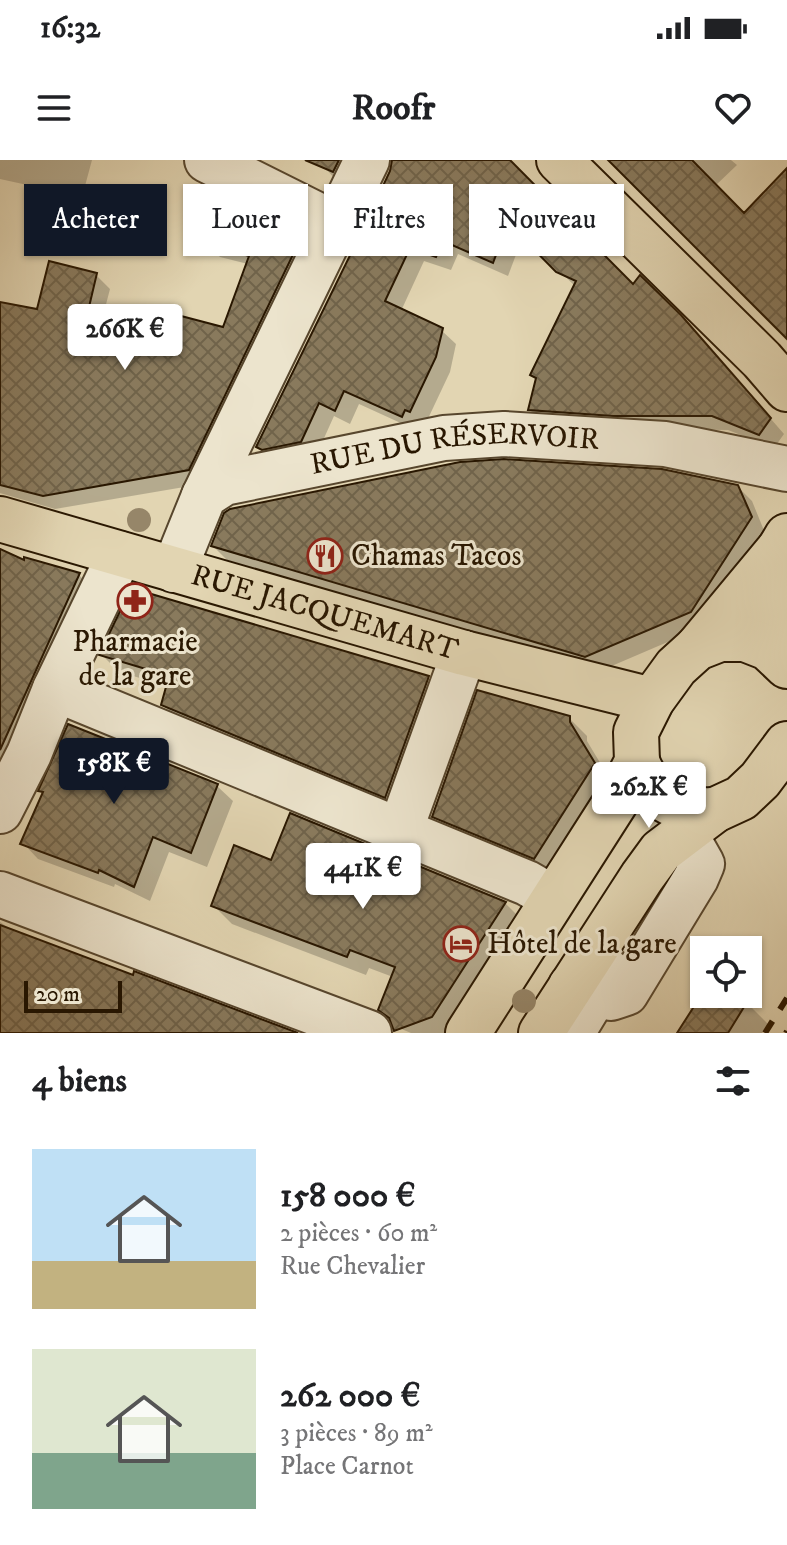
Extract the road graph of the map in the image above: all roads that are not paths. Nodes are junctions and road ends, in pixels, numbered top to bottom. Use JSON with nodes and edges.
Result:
{"nodes":[{"id":1,"x":207,"y":160,"type":"edge"},
{"id":2,"x":367,"y":160,"type":"edge"},
{"id":3,"x":559,"y":160,"type":"edge"},
{"id":4,"x":356,"y":184,"type":"edge"},
{"id":5,"x":324,"y":218,"type":"edge"},
{"id":6,"x":324,"y":251,"type":"edge"},
{"id":7,"x":774,"y":374,"type":"edge"},
{"id":8,"x":787,"y":469,"type":"edge"},
{"id":9,"x":204,"y":496,"type":"junction"},
{"id":10,"x":0,"y":519,"type":"edge"},
{"id":11,"x":784,"y":542,"type":"edge"},
{"id":12,"x":120,"y":554,"type":"junction"},
{"id":13,"x":174,"y":570,"type":"junction"},
{"id":14,"x":697,"y":648,"type":"junction"},
{"id":15,"x":464,"y":653,"type":"junction"},
{"id":16,"x":778,"y":657,"type":"edge"},
{"id":17,"x":55,"y":689,"type":"junction"},
{"id":18,"x":652,"y":700,"type":"junction"},
{"id":19,"x":787,"y":744,"type":"edge"},
{"id":20,"x":14,"y":748,"type":"edge"},
{"id":21,"x":637,"y":762,"type":"junction"},
{"id":22,"x":0,"y":811,"type":"edge"},
{"id":23,"x":700,"y":822,"type":"junction"},
{"id":24,"x":400,"y":831,"type":"junction"},
{"id":25,"x":0,"y":894,"type":"edge"},
{"id":26,"x":553,"y":898,"type":"junction"},
{"id":27,"x":583,"y":991,"type":"junction"},
{"id":28,"x":369,"y":1033,"type":"edge"},
{"id":29,"x":468,"y":1033,"type":"edge"},
{"id":30,"x":541,"y":1033,"type":"edge"},
{"id":31,"x":572,"y":1033,"type":"edge"}],
"edges":[{"from":1,"to":5,"type":"street"},
{"from":2,"to":4,"type":"street"},
{"from":3,"to":7,"type":"main road"},
{"from":6,"to":9,"type":"street"},
{"from":8,"to":9,"type":"street","name":"RUE DU RÉSERVOIR"},
{"from":9,"to":13,"type":"street"},
{"from":10,"to":12,"type":"main road","name":"RUE JACQUEMART"},
{"from":11,"to":14,"type":"main road"},
{"from":11,"to":16,"type":"main road"},
{"from":12,"to":13,"type":"main road","name":"RUE JACQUEMART"},
{"from":12,"to":17,"type":"street"},
{"from":13,"to":15,"type":"main road","name":"RUE JACQUEMART"},
{"from":14,"to":16,"type":"main road"},
{"from":14,"to":18,"type":"main road"},
{"from":15,"to":18,"type":"main road","name":"RUE JACQUEMART"},
{"from":15,"to":24,"type":"street"},
{"from":17,"to":20,"type":"street"},
{"from":17,"to":24,"type":"street"},
{"from":18,"to":21,"type":"main road"},
{"from":19,"to":23,"type":"main road"},
{"from":20,"to":22,"type":"street"},
{"from":21,"to":23,"type":"main road"},
{"from":21,"to":26,"type":"main road"},
{"from":23,"to":27,"type":"main road"},
{"from":24,"to":26,"type":"street"},
{"from":25,"to":28,"type":"street"},
{"from":26,"to":29,"type":"main road"},
{"from":27,"to":30,"type":"main road"},
{"from":27,"to":31,"type":"street"}]}
